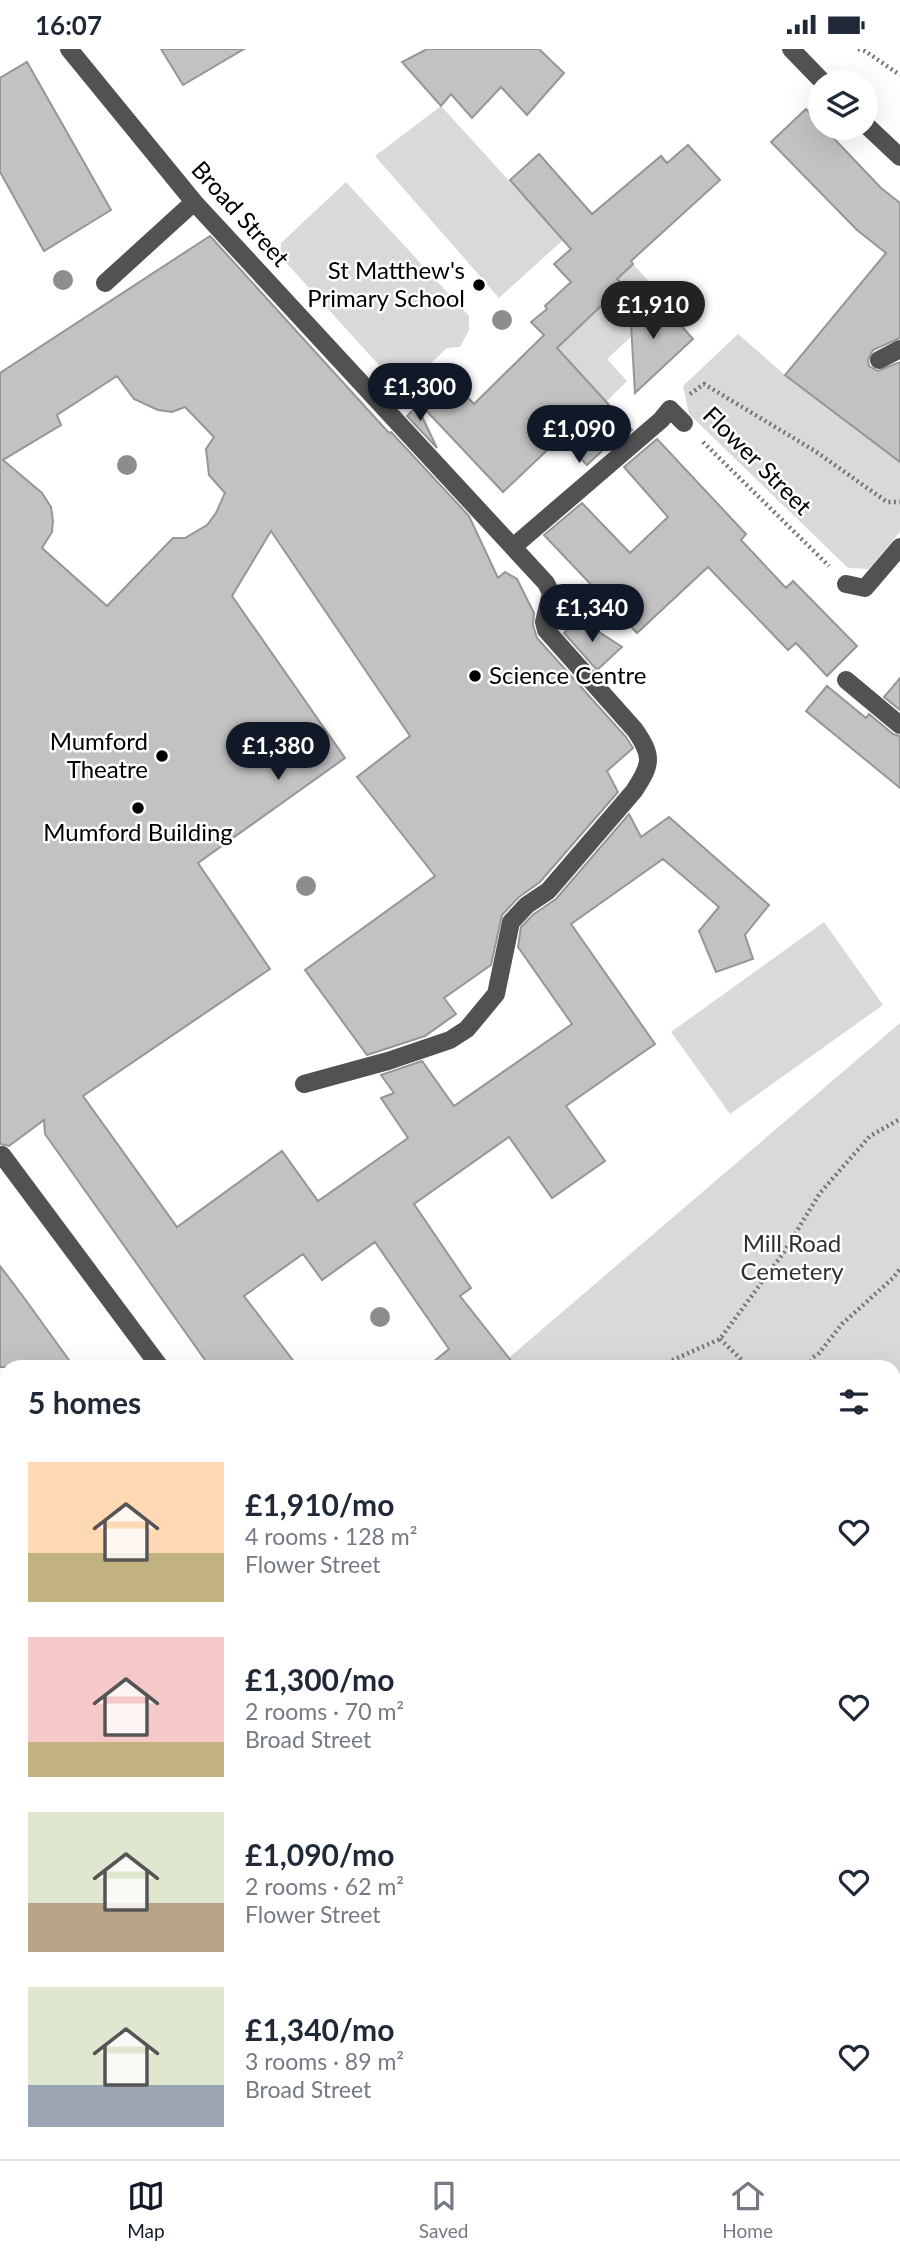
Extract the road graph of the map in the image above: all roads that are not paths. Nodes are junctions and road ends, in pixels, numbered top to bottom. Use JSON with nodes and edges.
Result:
{"nodes":[{"id":1,"x":69,"y":49,"type":"edge"},
{"id":2,"x":791,"y":49,"type":"edge"},
{"id":3,"x":811,"y":70,"type":"edge"},
{"id":4,"x":878,"y":136,"type":"edge"},
{"id":5,"x":900,"y":157,"type":"edge"},
{"id":6,"x":194,"y":202,"type":"junction"},
{"id":7,"x":105,"y":283,"type":"dead end"},
{"id":8,"x":900,"y":349,"type":"edge"},
{"id":9,"x":879,"y":360,"type":"dead end"},
{"id":10,"x":684,"y":423,"type":"road end"},
{"id":11,"x":513,"y":547,"type":"junction"},
{"id":12,"x":900,"y":547,"type":"edge"},
{"id":13,"x":846,"y":584,"type":"road end"},
{"id":14,"x":846,"y":680,"type":"dead end"},
{"id":15,"x":900,"y":725,"type":"edge"},
{"id":16,"x":304,"y":1084,"type":"dead end"},
{"id":17,"x":2,"y":1155,"type":"dead end"},
{"id":18,"x":155,"y":1360,"type":"edge"}],
"edges":[{"from":1,"to":6,"type":"street","name":"Broad Street"},
{"from":2,"to":3,"type":"street"},
{"from":4,"to":5,"type":"street"},
{"from":6,"to":7,"type":"street"},
{"from":6,"to":11,"type":"street","name":"Broad Street"},
{"from":8,"to":9,"type":"street"},
{"from":10,"to":11,"type":"street","name":"Flower Street"},
{"from":11,"to":16,"type":"street","name":"Broad Street"},
{"from":12,"to":13,"type":"street"},
{"from":14,"to":15,"type":"street"},
{"from":17,"to":18,"type":"street"}]}
